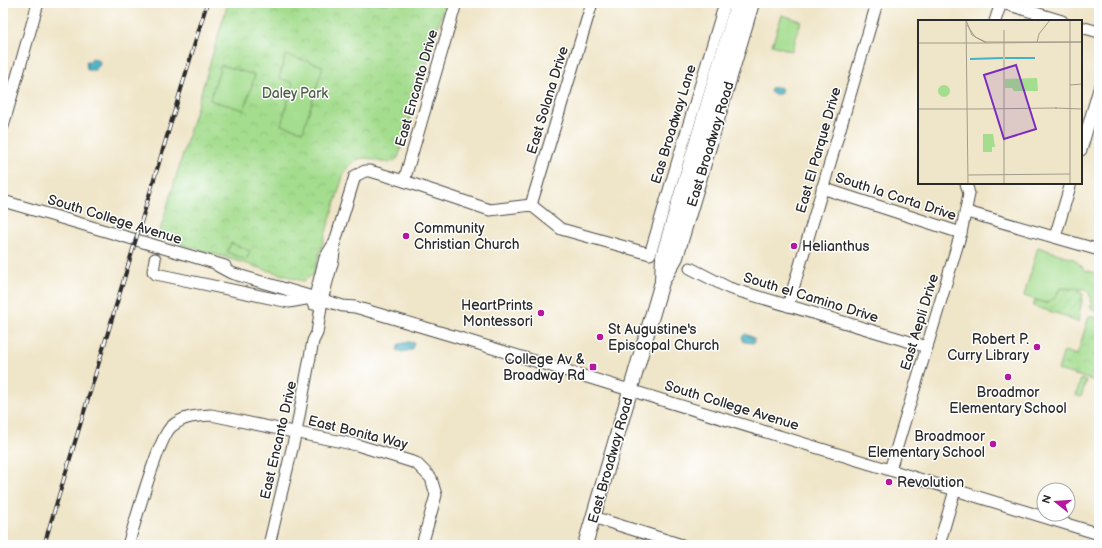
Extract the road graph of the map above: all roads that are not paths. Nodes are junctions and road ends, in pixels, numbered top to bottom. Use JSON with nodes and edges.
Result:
{"nodes":[{"id":1,"x":38,"y":3,"type":"edge"},
{"id":2,"x":456,"y":3,"type":"edge"},
{"id":3,"x":592,"y":3,"type":"edge"},
{"id":4,"x":725,"y":3,"type":"edge"},
{"id":5,"x":738,"y":3,"type":"edge"},
{"id":6,"x":752,"y":3,"type":"edge"},
{"id":7,"x":877,"y":3,"type":"edge"},
{"id":8,"x":1002,"y":3,"type":"edge"},
{"id":9,"x":995,"y":20,"type":"edge"},
{"id":10,"x":1059,"y":20,"type":"edge"},
{"id":11,"x":1082,"y":27,"type":"edge"},
{"id":12,"x":1099,"y":32,"type":"edge"},
{"id":13,"x":1099,"y":89,"type":"edge"},
{"id":14,"x":3,"y":126,"type":"edge"},
{"id":15,"x":1082,"y":147,"type":"edge"},
{"id":16,"x":404,"y":181,"type":"junction"},
{"id":17,"x":966,"y":184,"type":"edge"},
{"id":18,"x":1071,"y":184,"type":"edge"},
{"id":19,"x":822,"y":188,"type":"junction"},
{"id":20,"x":3,"y":201,"type":"edge"},
{"id":21,"x":531,"y":205,"type":"junction"},
{"id":22,"x":967,"y":212,"type":"junction"},
{"id":23,"x":962,"y":233,"type":"junction"},
{"id":24,"x":1055,"y":237,"type":"junction"},
{"id":25,"x":1099,"y":250,"type":"edge"},
{"id":26,"x":155,"y":260,"type":"dead end"},
{"id":27,"x":690,"y":268,"type":"dead end"},
{"id":28,"x":662,"y":282,"type":"junction"},
{"id":29,"x":318,"y":296,"type":"junction"},
{"id":30,"x":788,"y":306,"type":"junction"},
{"id":31,"x":927,"y":347,"type":"junction"},
{"id":32,"x":630,"y":389,"type":"junction"},
{"id":33,"x":296,"y":432,"type":"junction"},
{"id":34,"x":890,"y":470,"type":"junction"},
{"id":35,"x":955,"y":490,"type":"junction"},
{"id":36,"x":593,"y":517,"type":"junction"},
{"id":37,"x":1099,"y":534,"type":"edge"},
{"id":38,"x":128,"y":545,"type":"edge"},
{"id":39,"x":269,"y":545,"type":"edge"},
{"id":40,"x":422,"y":545,"type":"edge"},
{"id":41,"x":585,"y":545,"type":"edge"},
{"id":42,"x":682,"y":545,"type":"edge"},
{"id":43,"x":939,"y":545,"type":"edge"}],
"edges":[{"from":1,"to":14,"type":"street"},
{"from":2,"to":16,"type":"street","name":"East Encanto Drive"},
{"from":3,"to":21,"type":"street","name":"East Solana Drive"},
{"from":4,"to":21,"type":"street","name":"Eas Broadway Lane"},
{"from":5,"to":28,"type":"main road","name":"East Broadway Road"},
{"from":6,"to":28,"type":"main road","name":"East Broadway Road"},
{"from":7,"to":19,"type":"street","name":"East El Parque Drive"},
{"from":8,"to":9,"type":"street"},
{"from":8,"to":10,"type":"street"},
{"from":11,"to":12,"type":"street"},
{"from":13,"to":15,"type":"street"},
{"from":16,"to":21,"type":"street"},
{"from":16,"to":29,"type":"street","name":"East Encanto Drive"},
{"from":17,"to":22,"type":"street","name":"East Aepli Drive"},
{"from":18,"to":24,"type":"street"},
{"from":19,"to":23,"type":"street","name":"South la Corta Drive"},
{"from":19,"to":30,"type":"street","name":"East El Parque Drive"},
{"from":20,"to":29,"type":"street","name":"South College Avenue"},
{"from":22,"to":23,"type":"street","name":"East Aepli Drive"},
{"from":22,"to":24,"type":"street","name":"South la Corta Drive"},
{"from":23,"to":31,"type":"street","name":"East Aepli Drive"},
{"from":24,"to":25,"type":"street","name":"South la Corta Drive"},
{"from":26,"to":29,"type":"street"},
{"from":27,"to":30,"type":"street","name":"South el Camino Drive"},
{"from":28,"to":32,"type":"main road","name":"East Broadway Road"},
{"from":29,"to":32,"type":"street","name":"South College Avenue"},
{"from":29,"to":33,"type":"street","name":"East Encanto Drive"},
{"from":30,"to":31,"type":"street","name":"South el Camino Drive"},
{"from":31,"to":34,"type":"street","name":"East Aepli Drive"},
{"from":32,"to":34,"type":"street","name":"South College Avenue"},
{"from":32,"to":36,"type":"main road","name":"East Broadway Road"},
{"from":33,"to":38,"type":"street","name":"East Bonita Way"},
{"from":33,"to":39,"type":"street","name":"East Encanto Drive"},
{"from":33,"to":40,"type":"street","name":"East Bonita Way"},
{"from":34,"to":35,"type":"street","name":"South College Avenue"},
{"from":35,"to":37,"type":"street","name":"South College Avenue"},
{"from":35,"to":43,"type":"street"},
{"from":36,"to":41,"type":"main road","name":"East Broadway Road"},
{"from":36,"to":42,"type":"street"}]}
